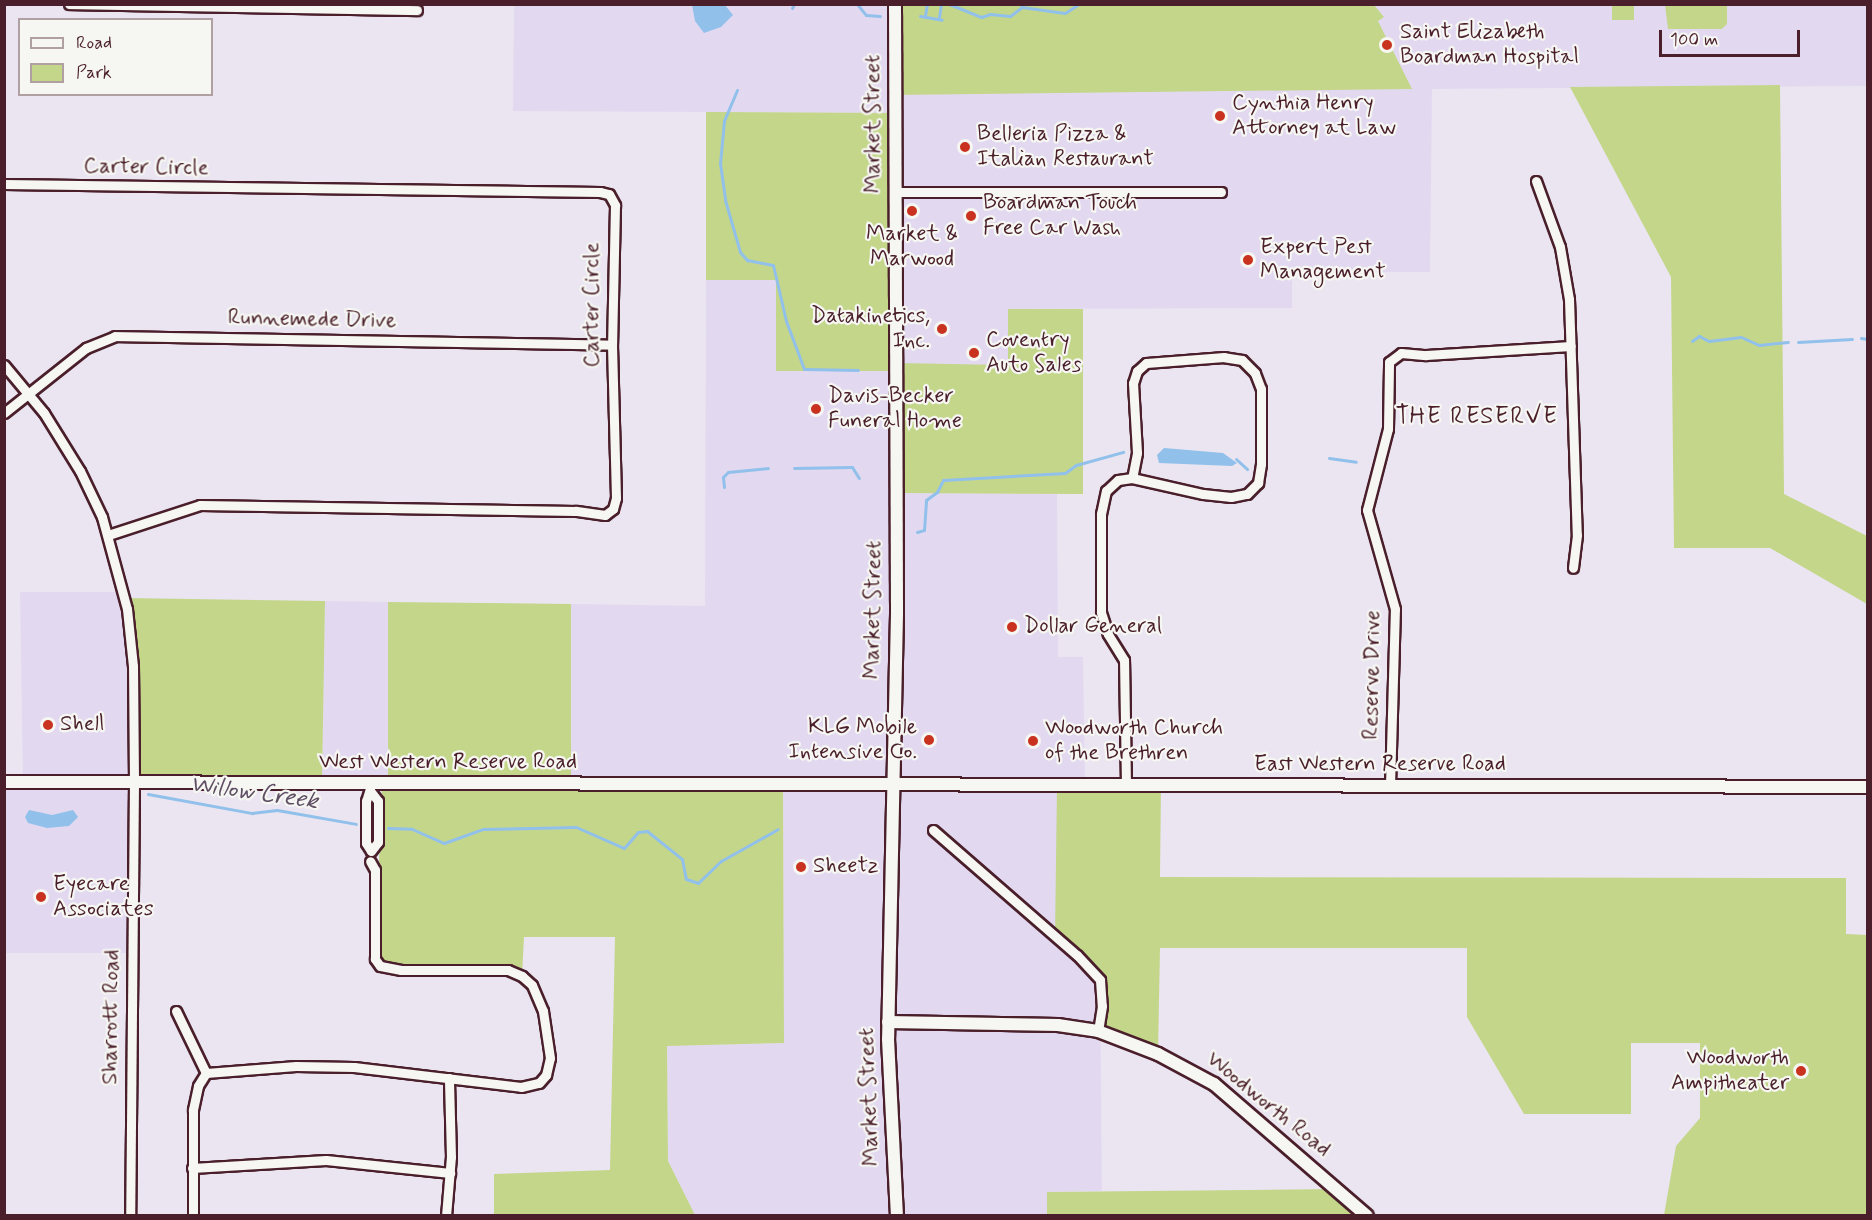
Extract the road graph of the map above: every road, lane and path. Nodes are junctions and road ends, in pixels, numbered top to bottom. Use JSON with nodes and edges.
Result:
{"nodes":[{"id":1,"x":69,"y":4,"type":"edge"},
{"id":2,"x":895,"y":4,"type":"edge"},
{"id":3,"x":354,"y":7,"type":"edge"},
{"id":4,"x":417,"y":10,"type":"dead end"},
{"id":5,"x":1536,"y":181,"type":"dead end"},
{"id":6,"x":4,"y":184,"type":"edge"},
{"id":7,"x":896,"y":192,"type":"junction"},
{"id":8,"x":1221,"y":192,"type":"dead end"},
{"id":9,"x":612,"y":345,"type":"junction"},
{"id":10,"x":1571,"y":346,"type":"junction"},
{"id":11,"x":4,"y":365,"type":"edge"},
{"id":12,"x":29,"y":394,"type":"junction"},
{"id":13,"x":4,"y":413,"type":"edge"},
{"id":14,"x":1132,"y":478,"type":"junction"},
{"id":15,"x":108,"y":535,"type":"junction"},
{"id":16,"x":1573,"y":568,"type":"dead end"},
{"id":17,"x":4,"y":782,"type":"edge"},
{"id":18,"x":134,"y":782,"type":"junction"},
{"id":19,"x":892,"y":784,"type":"junction"},
{"id":20,"x":1126,"y":785,"type":"junction"},
{"id":21,"x":1390,"y":786,"type":"junction"},
{"id":22,"x":1868,"y":787,"type":"edge"},
{"id":23,"x":371,"y":788,"type":"junction"},
{"id":24,"x":933,"y":830,"type":"dead end"},
{"id":25,"x":370,"y":861,"type":"dead end"},
{"id":26,"x":176,"y":1011,"type":"dead end"},
{"id":27,"x":888,"y":1022,"type":"junction"},
{"id":28,"x":1098,"y":1032,"type":"junction"},
{"id":29,"x":206,"y":1073,"type":"junction"},
{"id":30,"x":449,"y":1078,"type":"junction"},
{"id":31,"x":192,"y":1168,"type":"junction"},
{"id":32,"x":450,"y":1173,"type":"junction"},
{"id":33,"x":130,"y":1215,"type":"edge"},
{"id":34,"x":192,"y":1215,"type":"edge"},
{"id":35,"x":446,"y":1215,"type":"edge"},
{"id":36,"x":897,"y":1215,"type":"edge"},
{"id":37,"x":1367,"y":1215,"type":"edge"}],
"edges":[{"from":1,"to":3,"type":"street"},
{"from":2,"to":7,"type":"main road","name":"Market Street"},
{"from":3,"to":4,"type":"street"},
{"from":5,"to":10,"type":"street"},
{"from":6,"to":9,"type":"street","name":"Carter Circle"},
{"from":7,"to":8,"type":"street"},
{"from":7,"to":19,"type":"main road","name":"Market Street"},
{"from":9,"to":12,"type":"street","name":"Runnemede Drive"},
{"from":9,"to":15,"type":"street","name":"Carter Circle"},
{"from":10,"to":16,"type":"street"},
{"from":10,"to":21,"type":"street","name":"Reserve Drive"},
{"from":11,"to":12,"type":"street","name":"Sharrott Road"},
{"from":12,"to":13,"type":"street","name":"Runnemede Drive"},
{"from":12,"to":15,"type":"street","name":"Sharrott Road"},
{"from":14,"to":14,"type":"street"},
{"from":14,"to":20,"type":"street"},
{"from":15,"to":18,"type":"street","name":"Sharrott Road"},
{"from":17,"to":18,"type":"main road","name":"West Western Reserve Road"},
{"from":18,"to":23,"type":"main road","name":"West Western Reserve Road"},
{"from":18,"to":33,"type":"street","name":"Sharrott Road"},
{"from":19,"to":20,"type":"main road","name":"East Western Reserve Road"},
{"from":19,"to":23,"type":"main road","name":"West Western Reserve Road"},
{"from":19,"to":27,"type":"main road","name":"Market Street"},
{"from":20,"to":21,"type":"main road","name":"East Western Reserve Road"},
{"from":21,"to":22,"type":"main road","name":"East Western Reserve Road"},
{"from":23,"to":23,"type":"street"},
{"from":24,"to":28,"type":"street"},
{"from":25,"to":30,"type":"street"},
{"from":26,"to":29,"type":"street"},
{"from":27,"to":28,"type":"main road","name":"Woodworth Road"},
{"from":27,"to":36,"type":"main road","name":"Market Street"},
{"from":28,"to":37,"type":"main road","name":"Woodworth Road"},
{"from":29,"to":30,"type":"street"},
{"from":29,"to":31,"type":"street"},
{"from":30,"to":32,"type":"street"},
{"from":31,"to":32,"type":"street"},
{"from":31,"to":34,"type":"street"},
{"from":32,"to":35,"type":"street"}]}
